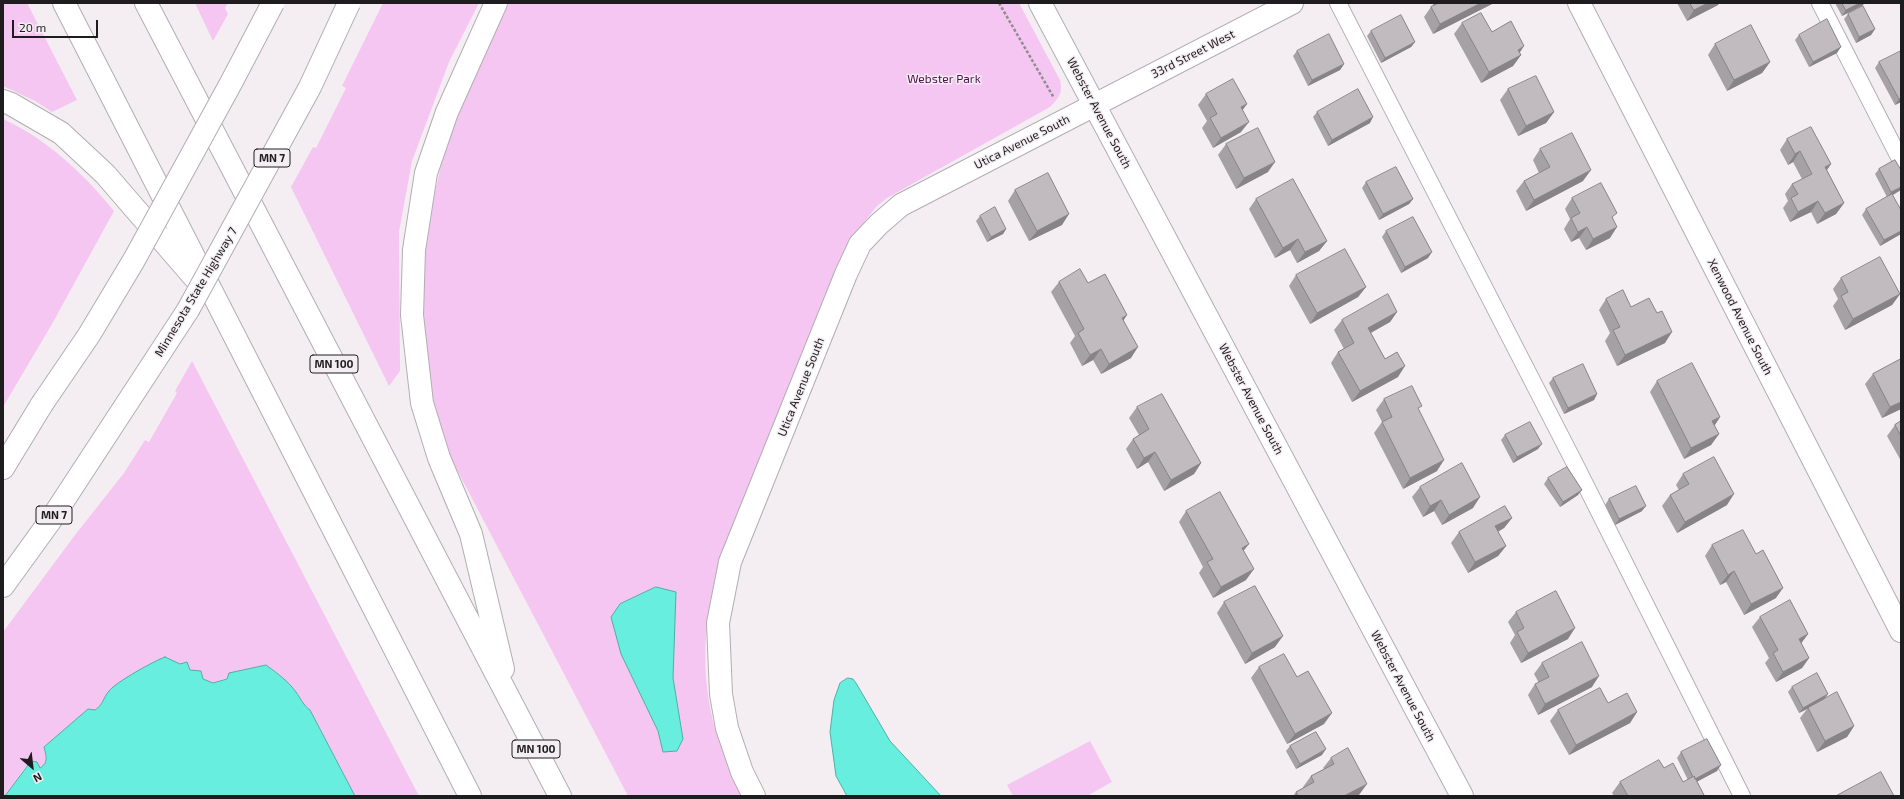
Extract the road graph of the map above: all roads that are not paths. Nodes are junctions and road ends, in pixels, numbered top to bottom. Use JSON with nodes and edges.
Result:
{"nodes":[{"id":1,"x":64,"y":3,"type":"edge"},
{"id":2,"x":147,"y":3,"type":"edge"},
{"id":3,"x":273,"y":3,"type":"edge"},
{"id":4,"x":349,"y":3,"type":"edge"},
{"id":5,"x":496,"y":3,"type":"edge"},
{"id":6,"x":1040,"y":3,"type":"edge"},
{"id":7,"x":1292,"y":3,"type":"edge"},
{"id":8,"x":1338,"y":3,"type":"edge"},
{"id":9,"x":1579,"y":3,"type":"edge"},
{"id":10,"x":1820,"y":3,"type":"edge"},
{"id":11,"x":3,"y":101,"type":"edge"},
{"id":12,"x":1095,"y":104,"type":"junction"},
{"id":13,"x":1901,"y":161,"type":"edge"},
{"id":14,"x":216,"y":302,"type":"junction"},
{"id":15,"x":42,"y":404,"type":"junction"},
{"id":16,"x":3,"y":454,"type":"edge"},
{"id":17,"x":3,"y":468,"type":"edge"},
{"id":18,"x":3,"y":586,"type":"edge"},
{"id":19,"x":1901,"y":631,"type":"edge"},
{"id":20,"x":511,"y":702,"type":"junction"},
{"id":21,"x":470,"y":796,"type":"edge"},
{"id":22,"x":560,"y":796,"type":"edge"},
{"id":23,"x":754,"y":796,"type":"edge"},
{"id":24,"x":1462,"y":796,"type":"edge"},
{"id":25,"x":1742,"y":796,"type":"edge"}],
"edges":[{"from":1,"to":14,"type":"main road"},
{"from":2,"to":20,"type":"main road","number":"MN 100"},
{"from":3,"to":15,"type":"main road","bridge":true},
{"from":4,"to":18,"type":"main road","name":"Minnesota State Highway 7","number":"MN 7","bridge":true},
{"from":5,"to":20,"type":"main road"},
{"from":6,"to":12,"type":"main road","name":"Webster Avenue South"},
{"from":7,"to":12,"type":"main road","name":"33rd Street West"},
{"from":8,"to":25,"type":"lane"},
{"from":9,"to":19,"type":"main road","name":"Xenwood Avenue South"},
{"from":10,"to":13,"type":"lane"},
{"from":11,"to":14,"type":"main road"},
{"from":12,"to":23,"type":"main road","name":"Utica Avenue South"},
{"from":12,"to":24,"type":"main road","name":"Webster Avenue South"},
{"from":14,"to":21,"type":"main road"},
{"from":15,"to":16,"type":"main road"},
{"from":15,"to":17,"type":"main road"},
{"from":20,"to":22,"type":"main road","number":"MN 100"}]}
